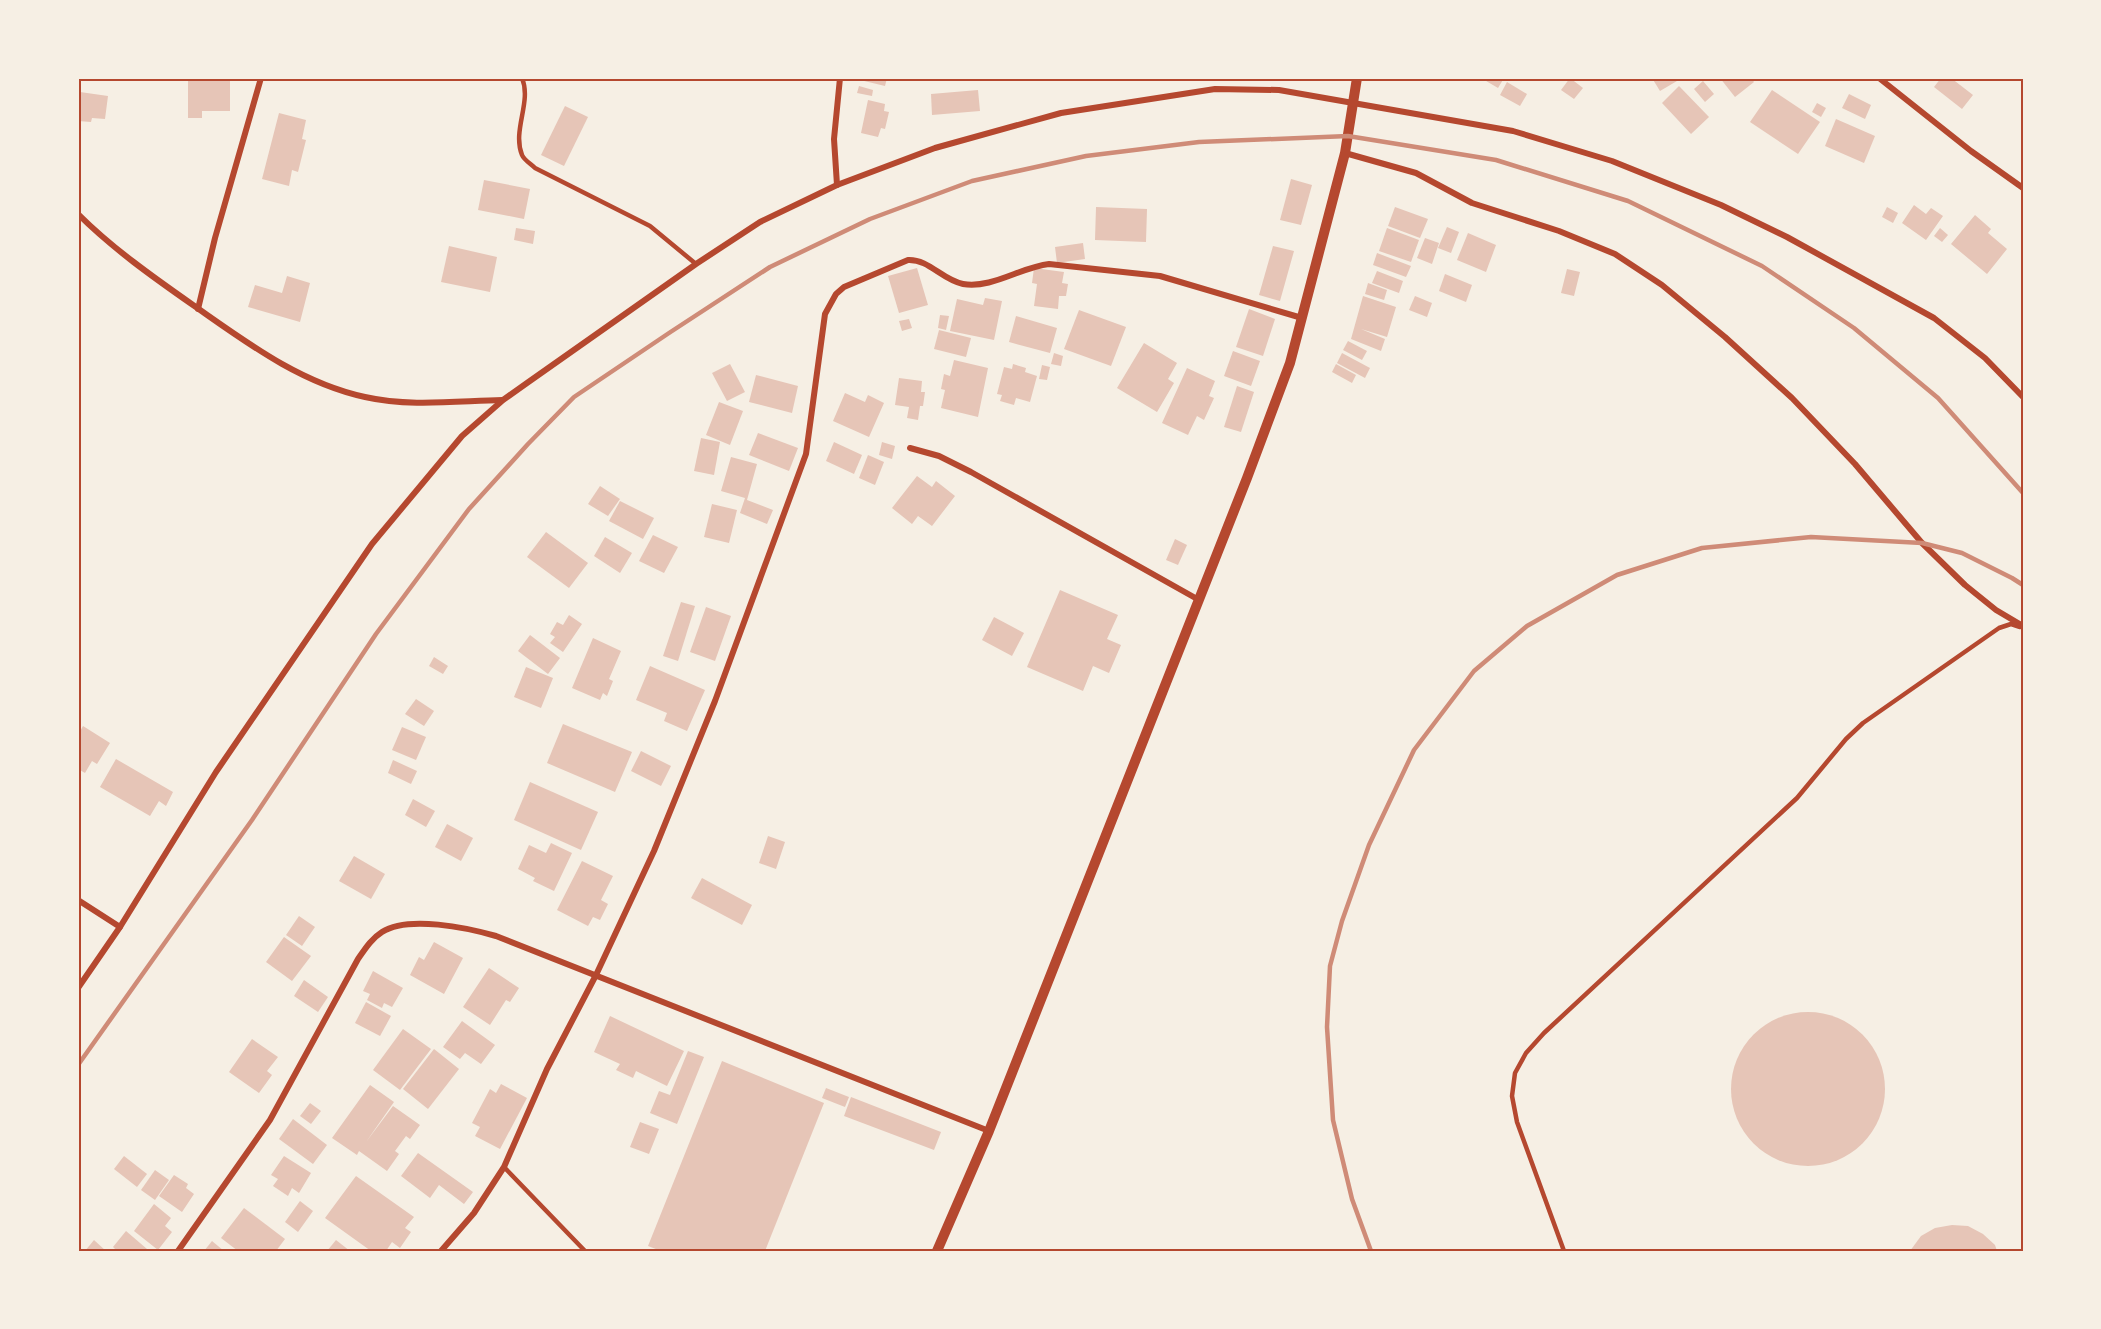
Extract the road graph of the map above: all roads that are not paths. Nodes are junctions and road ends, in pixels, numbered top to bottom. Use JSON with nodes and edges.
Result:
{"nodes":[{"id":1,"x":261,"y":78,"type":"edge"},
{"id":2,"x":522,"y":78,"type":"edge"},
{"id":3,"x":840,"y":78,"type":"edge"},
{"id":4,"x":1357,"y":78,"type":"edge"},
{"id":5,"x":1879,"y":78,"type":"edge"},
{"id":6,"x":1353,"y":103,"type":"junction"},
{"id":7,"x":1345,"y":153,"type":"junction"},
{"id":8,"x":837,"y":184,"type":"junction"},
{"id":9,"x":2023,"y":188,"type":"edge"},
{"id":10,"x":78,"y":214,"type":"edge"},
{"id":11,"x":696,"y":264,"type":"junction"},
{"id":12,"x":198,"y":309,"type":"junction"},
{"id":13,"x":1302,"y":318,"type":"junction"},
{"id":14,"x":2023,"y":397,"type":"edge"},
{"id":15,"x":503,"y":400,"type":"junction"},
{"id":16,"x":910,"y":448,"type":"dead end"},
{"id":17,"x":1199,"y":600,"type":"junction"},
{"id":18,"x":2023,"y":627,"type":"edge"},
{"id":19,"x":78,"y":900,"type":"edge"},
{"id":20,"x":120,"y":927,"type":"junction"},
{"id":21,"x":596,"y":975,"type":"junction"},
{"id":22,"x":78,"y":988,"type":"edge"},
{"id":23,"x":989,"y":1131,"type":"junction"},
{"id":24,"x":504,"y":1167,"type":"junction"},
{"id":25,"x":178,"y":1251,"type":"edge"},
{"id":26,"x":441,"y":1251,"type":"edge"},
{"id":27,"x":585,"y":1251,"type":"edge"},
{"id":28,"x":937,"y":1251,"type":"edge"},
{"id":29,"x":1564,"y":1251,"type":"edge"}],
"edges":[{"from":1,"to":12,"type":"street"},
{"from":2,"to":11,"type":"lane"},
{"from":3,"to":8,"type":"street"},
{"from":4,"to":6,"type":"street"},
{"from":5,"to":9,"type":"street"},
{"from":6,"to":7,"type":"street"},
{"from":6,"to":8,"type":"street"},
{"from":6,"to":14,"type":"street"},
{"from":7,"to":13,"type":"street"},
{"from":7,"to":18,"type":"street"},
{"from":8,"to":11,"type":"street"},
{"from":10,"to":12,"type":"street"},
{"from":11,"to":15,"type":"street"},
{"from":12,"to":15,"type":"street"},
{"from":13,"to":17,"type":"street"},
{"from":13,"to":21,"type":"street"},
{"from":15,"to":20,"type":"street"},
{"from":16,"to":17,"type":"street"},
{"from":17,"to":23,"type":"street"},
{"from":18,"to":29,"type":"lane"},
{"from":19,"to":20,"type":"street"},
{"from":20,"to":22,"type":"street"},
{"from":21,"to":23,"type":"street"},
{"from":21,"to":24,"type":"street"},
{"from":21,"to":25,"type":"street"},
{"from":23,"to":28,"type":"street"},
{"from":24,"to":26,"type":"street"},
{"from":24,"to":27,"type":"lane"}]}
